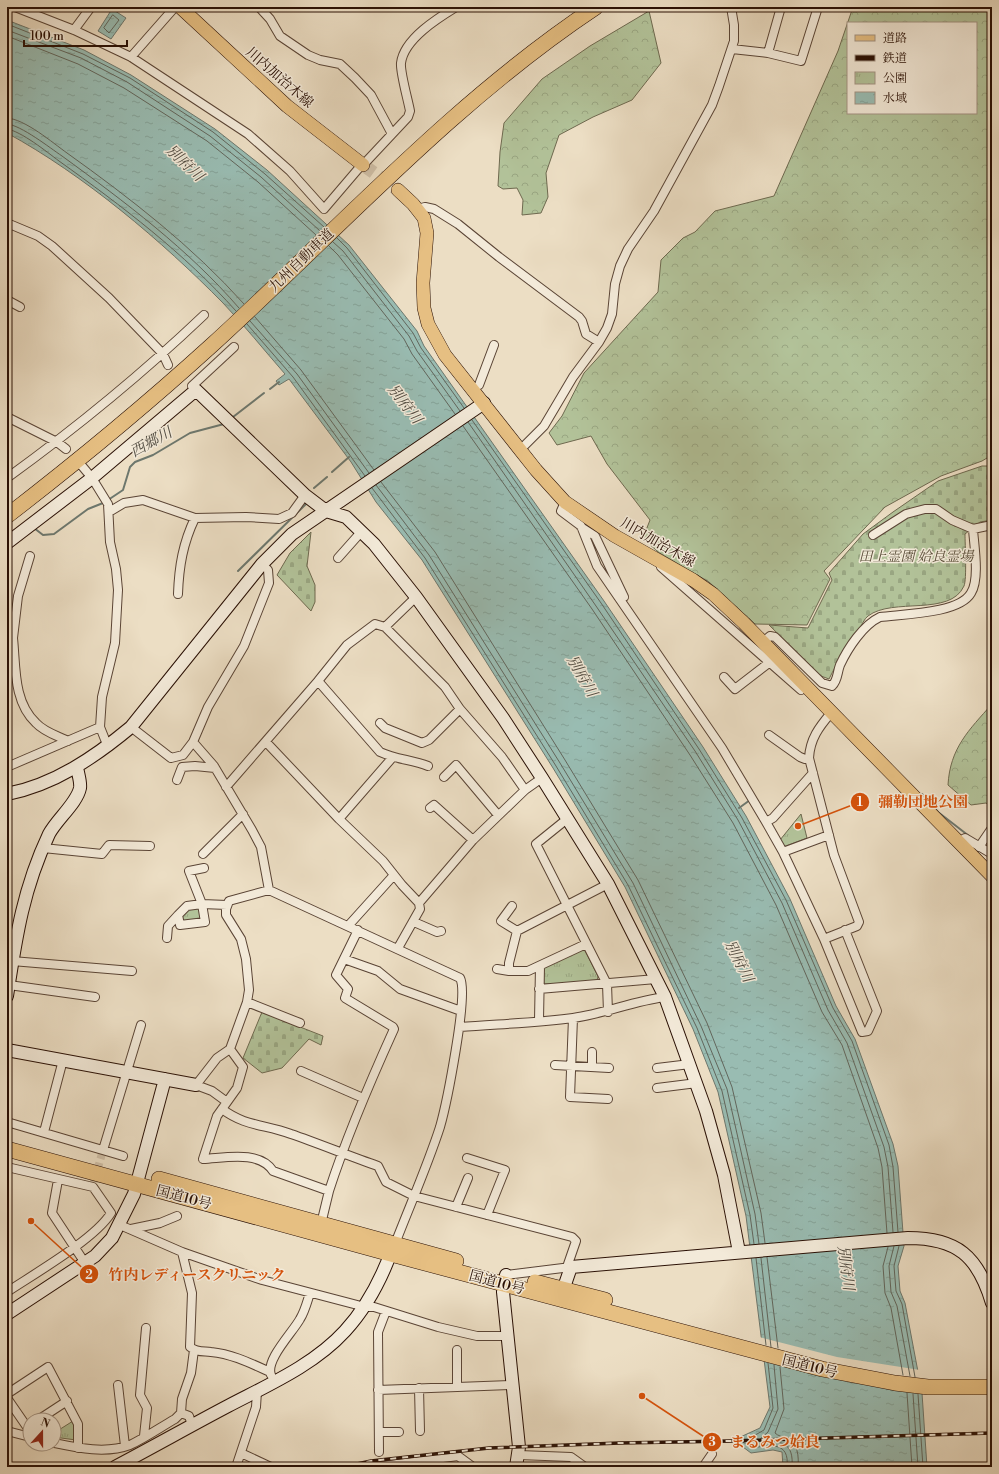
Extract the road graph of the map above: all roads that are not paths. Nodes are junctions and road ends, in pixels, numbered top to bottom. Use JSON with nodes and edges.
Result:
{"nodes":[{"id":1,"x":16,"y":7,"type":"edge"},
{"id":2,"x":91,"y":7,"type":"edge"},
{"id":3,"x":175,"y":7,"type":"edge"},
{"id":4,"x":180,"y":7,"type":"edge"},
{"id":5,"x":259,"y":7,"type":"edge"},
{"id":6,"x":456,"y":7,"type":"edge"},
{"id":7,"x":578,"y":7,"type":"edge"},
{"id":8,"x":596,"y":7,"type":"edge"},
{"id":9,"x":731,"y":7,"type":"edge"},
{"id":10,"x":781,"y":7,"type":"edge"},
{"id":11,"x":818,"y":7,"type":"edge"},
{"id":12,"x":74,"y":30,"type":"junction"},
{"id":13,"x":732,"y":49,"type":"junction"},
{"id":14,"x":768,"y":53,"type":"junction"},
{"id":15,"x":131,"y":57,"type":"junction"},
{"id":16,"x":392,"y":134,"type":"junction"},
{"id":17,"x":364,"y":166,"type":"junction"},
{"id":18,"x":398,"y":190,"type":"tunnel mouth"},
{"id":19,"x":417,"y":209,"type":"junction"},
{"id":20,"x":335,"y":221,"type":"junction"},
{"id":21,"x":7,"y":224,"type":"edge"},
{"id":22,"x":7,"y":300,"type":"edge"},
{"id":23,"x":20,"y":308,"type":"dead end"},
{"id":24,"x":204,"y":315,"type":"dead end"},
{"id":25,"x":208,"y":342,"type":"junction"},
{"id":26,"x":599,"y":342,"type":"junction"},
{"id":27,"x":494,"y":345,"type":"dead end"},
{"id":28,"x":234,"y":347,"type":"dead end"},
{"id":29,"x":163,"y":354,"type":"junction"},
{"id":30,"x":168,"y":365,"type":"dead end"},
{"id":31,"x":184,"y":379,"type":"dead end"},
{"id":32,"x":194,"y":388,"type":"junction"},
{"id":33,"x":472,"y":389,"type":"junction"},
{"id":34,"x":481,"y":405,"type":"junction"},
{"id":35,"x":7,"y":417,"type":"edge"},
{"id":36,"x":58,"y":442,"type":"junction"},
{"id":37,"x":66,"y":449,"type":"dead end"},
{"id":38,"x":520,"y":450,"type":"junction"},
{"id":39,"x":82,"y":466,"type":"dead end"},
{"id":40,"x":7,"y":478,"type":"edge"},
{"id":41,"x":92,"y":478,"type":"junction"},
{"id":42,"x":305,"y":495,"type":"junction"},
{"id":43,"x":565,"y":502,"type":"junction"},
{"id":44,"x":7,"y":503,"type":"edge"},
{"id":45,"x":326,"y":511,"type":"junction"},
{"id":46,"x":109,"y":512,"type":"junction"},
{"id":47,"x":7,"y":516,"type":"edge"},
{"id":48,"x":194,"y":518,"type":"junction"},
{"id":49,"x":992,"y":525,"type":"edge"},
{"id":50,"x":580,"y":526,"type":"junction"},
{"id":51,"x":973,"y":529,"type":"junction"},
{"id":52,"x":362,"y":531,"type":"junction"},
{"id":53,"x":873,"y":536,"type":"dead end"},
{"id":54,"x":7,"y":543,"type":"edge"},
{"id":55,"x":30,"y":556,"type":"dead end"},
{"id":56,"x":338,"y":558,"type":"dead end"},
{"id":57,"x":658,"y":559,"type":"junction"},
{"id":58,"x":262,"y":564,"type":"junction"},
{"id":59,"x":178,"y":594,"type":"dead end"},
{"id":60,"x":416,"y":597,"type":"junction"},
{"id":61,"x":641,"y":623,"type":"dead end"},
{"id":62,"x":385,"y":627,"type":"junction"},
{"id":63,"x":10,"y":638,"type":"edge"},
{"id":64,"x":763,"y":642,"type":"junction"},
{"id":65,"x":770,"y":662,"type":"junction"},
{"id":66,"x":724,"y":677,"type":"dead end"},
{"id":67,"x":318,"y":681,"type":"junction"},
{"id":68,"x":815,"y":694,"type":"junction"},
{"id":69,"x":460,"y":709,"type":"junction"},
{"id":70,"x":832,"y":713,"type":"junction"},
{"id":71,"x":380,"y":723,"type":"dead end"},
{"id":72,"x":100,"y":727,"type":"junction"},
{"id":73,"x":131,"y":727,"type":"junction"},
{"id":74,"x":769,"y":735,"type":"dead end"},
{"id":75,"x":68,"y":741,"type":"junction"},
{"id":76,"x":193,"y":742,"type":"junction"},
{"id":77,"x":266,"y":742,"type":"junction"},
{"id":78,"x":108,"y":747,"type":"junction"},
{"id":79,"x":392,"y":758,"type":"junction"},
{"id":80,"x":809,"y":758,"type":"junction"},
{"id":81,"x":428,"y":766,"type":"dead end"},
{"id":82,"x":7,"y":767,"type":"edge"},
{"id":83,"x":77,"y":767,"type":"junction"},
{"id":84,"x":215,"y":768,"type":"junction"},
{"id":85,"x":813,"y":773,"type":"junction"},
{"id":86,"x":444,"y":777,"type":"dead end"},
{"id":87,"x":542,"y":778,"type":"junction"},
{"id":88,"x":177,"y":780,"type":"dead end"},
{"id":89,"x":226,"y":787,"type":"junction"},
{"id":90,"x":525,"y":790,"type":"junction"},
{"id":91,"x":7,"y":794,"type":"edge"},
{"id":92,"x":430,"y":808,"type":"dead end"},
{"id":93,"x":243,"y":814,"type":"junction"},
{"id":94,"x":498,"y":815,"type":"junction"},
{"id":95,"x":567,"y":818,"type":"junction"},
{"id":96,"x":339,"y":819,"type":"junction"},
{"id":97,"x":766,"y":822,"type":"junction"},
{"id":98,"x":992,"y":828,"type":"edge"},
{"id":99,"x":829,"y":835,"type":"junction"},
{"id":100,"x":473,"y":840,"type":"junction"},
{"id":101,"x":958,"y":842,"type":"junction"},
{"id":102,"x":981,"y":845,"type":"junction"},
{"id":103,"x":150,"y":846,"type":"dead end"},
{"id":104,"x":43,"y":848,"type":"junction"},
{"id":105,"x":783,"y":852,"type":"junction"},
{"id":106,"x":203,"y":854,"type":"dead end"},
{"id":107,"x":992,"y":854,"type":"edge"},
{"id":108,"x":204,"y":868,"type":"dead end"},
{"id":109,"x":394,"y":875,"type":"junction"},
{"id":110,"x":992,"y":876,"type":"edge"},
{"id":111,"x":608,"y":884,"type":"junction"},
{"id":112,"x":269,"y":890,"type":"junction"},
{"id":113,"x":419,"y":903,"type":"junction"},
{"id":114,"x":202,"y":904,"type":"junction"},
{"id":115,"x":227,"y":905,"type":"junction"},
{"id":116,"x":567,"y":905,"type":"junction"},
{"id":117,"x":512,"y":906,"type":"dead end"},
{"id":118,"x":178,"y":915,"type":"junction"},
{"id":119,"x":414,"y":922,"type":"junction"},
{"id":120,"x":348,"y":926,"type":"junction"},
{"id":121,"x":358,"y":930,"type":"junction"},
{"id":122,"x":845,"y":930,"type":"junction"},
{"id":123,"x":441,"y":931,"type":"dead end"},
{"id":124,"x":517,"y":931,"type":"junction"},
{"id":125,"x":167,"y":938,"type":"dead end"},
{"id":126,"x":824,"y":939,"type":"junction"},
{"id":127,"x":586,"y":944,"type":"junction"},
{"id":128,"x":398,"y":948,"type":"junction"},
{"id":129,"x":344,"y":959,"type":"junction"},
{"id":130,"x":12,"y":961,"type":"junction"},
{"id":131,"x":540,"y":966,"type":"junction"},
{"id":132,"x":497,"y":969,"type":"dead end"},
{"id":133,"x":132,"y":971,"type":"dead end"},
{"id":134,"x":509,"y":971,"type":"junction"},
{"id":135,"x":656,"y":979,"type":"junction"},
{"id":136,"x":607,"y":984,"type":"junction"},
{"id":137,"x":539,"y":989,"type":"junction"},
{"id":138,"x":8,"y":991,"type":"edge"},
{"id":139,"x":95,"y":997,"type":"dead end"},
{"id":140,"x":665,"y":997,"type":"junction"},
{"id":141,"x":246,"y":1002,"type":"junction"},
{"id":142,"x":461,"y":1011,"type":"junction"},
{"id":143,"x":608,"y":1012,"type":"junction"},
{"id":144,"x":573,"y":1018,"type":"junction"},
{"id":145,"x":539,"y":1020,"type":"junction"},
{"id":146,"x":300,"y":1023,"type":"dead end"},
{"id":147,"x":141,"y":1025,"type":"dead end"},
{"id":148,"x":460,"y":1027,"type":"junction"},
{"id":149,"x":230,"y":1048,"type":"junction"},
{"id":150,"x":7,"y":1050,"type":"edge"},
{"id":151,"x":592,"y":1052,"type":"dead end"},
{"id":152,"x":63,"y":1060,"type":"junction"},
{"id":153,"x":690,"y":1064,"type":"junction"},
{"id":154,"x":555,"y":1065,"type":"dead end"},
{"id":155,"x":571,"y":1066,"type":"junction"},
{"id":156,"x":592,"y":1067,"type":"junction"},
{"id":157,"x":609,"y":1068,"type":"dead end"},
{"id":158,"x":657,"y":1068,"type":"dead end"},
{"id":159,"x":126,"y":1070,"type":"junction"},
{"id":160,"x":301,"y":1071,"type":"dead end"},
{"id":161,"x":165,"y":1079,"type":"junction"},
{"id":162,"x":697,"y":1083,"type":"junction"},
{"id":163,"x":196,"y":1085,"type":"junction"},
{"id":164,"x":657,"y":1088,"type":"dead end"},
{"id":165,"x":363,"y":1098,"type":"junction"},
{"id":166,"x":608,"y":1099,"type":"dead end"},
{"id":167,"x":225,"y":1106,"type":"junction"},
{"id":168,"x":7,"y":1122,"type":"edge"},
{"id":169,"x":44,"y":1132,"type":"junction"},
{"id":170,"x":7,"y":1139,"type":"edge"},
{"id":171,"x":7,"y":1149,"type":"edge"},
{"id":172,"x":103,"y":1150,"type":"junction"},
{"id":173,"x":341,"y":1152,"type":"junction"},
{"id":174,"x":123,"y":1156,"type":"dead end"},
{"id":175,"x":467,"y":1158,"type":"dead end"},
{"id":176,"x":7,"y":1167,"type":"edge"},
{"id":177,"x":468,"y":1178,"type":"dead end"},
{"id":178,"x":138,"y":1179,"type":"junction"},
{"id":179,"x":58,"y":1180,"type":"junction"},
{"id":180,"x":329,"y":1191,"type":"junction"},
{"id":181,"x":414,"y":1196,"type":"junction"},
{"id":182,"x":456,"y":1207,"type":"junction"},
{"id":183,"x":487,"y":1215,"type":"junction"},
{"id":184,"x":177,"y":1216,"type":"dead end"},
{"id":185,"x":321,"y":1224,"type":"junction"},
{"id":186,"x":126,"y":1227,"type":"junction"},
{"id":187,"x":74,"y":1246,"type":"junction"},
{"id":188,"x":393,"y":1249,"type":"junction"},
{"id":189,"x":182,"y":1252,"type":"junction"},
{"id":190,"x":743,"y":1252,"type":"junction"},
{"id":191,"x":85,"y":1263,"type":"junction"},
{"id":192,"x":569,"y":1267,"type":"junction"},
{"id":193,"x":505,"y":1279,"type":"junction"},
{"id":194,"x":989,"y":1280,"type":"edge"},
{"id":195,"x":7,"y":1292,"type":"edge"},
{"id":196,"x":310,"y":1293,"type":"junction"},
{"id":197,"x":562,"y":1294,"type":"junction"},
{"id":198,"x":992,"y":1303,"type":"edge"},
{"id":199,"x":365,"y":1307,"type":"junction"},
{"id":200,"x":386,"y":1311,"type":"junction"},
{"id":201,"x":7,"y":1314,"type":"edge"},
{"id":202,"x":146,"y":1328,"type":"dead end"},
{"id":203,"x":506,"y":1336,"type":"junction"},
{"id":204,"x":194,"y":1350,"type":"junction"},
{"id":205,"x":457,"y":1350,"type":"dead end"},
{"id":206,"x":271,"y":1376,"type":"junction"},
{"id":207,"x":992,"y":1377,"type":"edge"},
{"id":208,"x":928,"y":1382,"type":"junction"},
{"id":209,"x":118,"y":1385,"type":"dead end"},
{"id":210,"x":513,"y":1385,"type":"junction"},
{"id":211,"x":456,"y":1387,"type":"junction"},
{"id":212,"x":992,"y":1387,"type":"edge"},
{"id":213,"x":419,"y":1388,"type":"junction"},
{"id":214,"x":378,"y":1390,"type":"junction"},
{"id":215,"x":257,"y":1391,"type":"junction"},
{"id":216,"x":7,"y":1394,"type":"edge"},
{"id":217,"x":7,"y":1398,"type":"edge"},
{"id":218,"x":67,"y":1401,"type":"junction"},
{"id":219,"x":50,"y":1412,"type":"edge"},
{"id":220,"x":181,"y":1413,"type":"junction"},
{"id":221,"x":22,"y":1420,"type":"edge"},
{"id":222,"x":192,"y":1425,"type":"junction"},
{"id":223,"x":7,"y":1431,"type":"edge"},
{"id":224,"x":22,"y":1431,"type":"edge"},
{"id":225,"x":379,"y":1432,"type":"junction"},
{"id":226,"x":399,"y":1432,"type":"dead end"},
{"id":227,"x":420,"y":1432,"type":"dead end"},
{"id":228,"x":144,"y":1436,"type":"junction"},
{"id":229,"x":62,"y":1445,"type":"edge"},
{"id":230,"x":124,"y":1446,"type":"junction"},
{"id":231,"x":78,"y":1448,"type":"junction"},
{"id":232,"x":379,"y":1452,"type":"dead end"},
{"id":233,"x":241,"y":1453,"type":"junction"},
{"id":234,"x":712,"y":1454,"type":"dead end"},
{"id":235,"x":519,"y":1455,"type":"junction"},
{"id":236,"x":437,"y":1458,"type":"junction"},
{"id":237,"x":135,"y":1463,"type":"edge"},
{"id":238,"x":395,"y":1465,"type":"edge"},
{"id":239,"x":115,"y":1467,"type":"edge"},
{"id":240,"x":236,"y":1467,"type":"edge"},
{"id":241,"x":271,"y":1467,"type":"edge"},
{"id":242,"x":374,"y":1467,"type":"edge"},
{"id":243,"x":434,"y":1467,"type":"edge"},
{"id":244,"x":473,"y":1467,"type":"edge"},
{"id":245,"x":516,"y":1467,"type":"edge"},
{"id":246,"x":585,"y":1467,"type":"edge"},
{"id":247,"x":703,"y":1467,"type":"edge"}],
"edges":[{"from":1,"to":12,"type":"street"},
{"from":2,"to":12,"type":"street"},
{"from":3,"to":15,"type":"street"},
{"from":4,"to":17,"type":"main road","name":"川内加治木線"},
{"from":5,"to":16,"type":"street"},
{"from":6,"to":16,"type":"street"},
{"from":7,"to":20,"type":"highway","name":"九州自動車道"},
{"from":8,"to":20,"type":"highway","name":"九州自動車道"},
{"from":9,"to":13,"type":"street"},
{"from":10,"to":14,"type":"street"},
{"from":11,"to":14,"type":"street"},
{"from":12,"to":15,"type":"street"},
{"from":13,"to":14,"type":"street"},
{"from":13,"to":26,"type":"street"},
{"from":15,"to":17,"type":"street"},
{"from":16,"to":17,"type":"street"},
{"from":18,"to":19,"type":"main road","name":"川内加治木線"},
{"from":19,"to":26,"type":"street"},
{"from":19,"to":33,"type":"main road","name":"川内加治木線"},
{"from":20,"to":25,"type":"highway","name":"九州自動車道"},
{"from":21,"to":29,"type":"street"},
{"from":22,"to":23,"type":"street"},
{"from":24,"to":29,"type":"street"},
{"from":25,"to":44,"type":"highway","name":"九州自動車道"},
{"from":25,"to":47,"type":"highway","name":"九州自動車道"},
{"from":26,"to":38,"type":"street"},
{"from":27,"to":33,"type":"street"},
{"from":28,"to":32,"type":"street"},
{"from":29,"to":30,"type":"street"},
{"from":29,"to":36,"type":"street"},
{"from":31,"to":32,"type":"street"},
{"from":32,"to":41,"type":"street"},
{"from":32,"to":42,"type":"street"},
{"from":33,"to":34,"type":"main road","name":"川内加治木線"},
{"from":34,"to":38,"type":"main road","name":"川内加治木線"},
{"from":34,"to":45,"type":"street"},
{"from":35,"to":36,"type":"street"},
{"from":36,"to":37,"type":"street"},
{"from":36,"to":40,"type":"street"},
{"from":38,"to":43,"type":"main road","name":"川内加治木線"},
{"from":39,"to":41,"type":"street"},
{"from":41,"to":46,"type":"street"},
{"from":41,"to":54,"type":"street"},
{"from":42,"to":45,"type":"street"},
{"from":42,"to":48,"type":"street"},
{"from":43,"to":50,"type":"street"},
{"from":43,"to":57,"type":"main road","name":"川内加治木線"},
{"from":45,"to":52,"type":"street"},
{"from":45,"to":58,"type":"street"},
{"from":46,"to":48,"type":"street"},
{"from":46,"to":72,"type":"street"},
{"from":48,"to":59,"type":"street"},
{"from":49,"to":51,"type":"street"},
{"from":50,"to":61,"type":"street"},
{"from":50,"to":97,"type":"street"},
{"from":51,"to":53,"type":"street"},
{"from":51,"to":64,"type":"street"},
{"from":52,"to":56,"type":"street"},
{"from":52,"to":60,"type":"street"},
{"from":55,"to":63,"type":"street"},
{"from":57,"to":64,"type":"main road","name":"川内加治木線"},
{"from":57,"to":65,"type":"street"},
{"from":58,"to":73,"type":"street"},
{"from":58,"to":76,"type":"street"},
{"from":60,"to":62,"type":"street"},
{"from":60,"to":87,"type":"street"},
{"from":62,"to":67,"type":"street"},
{"from":62,"to":69,"type":"street"},
{"from":63,"to":75,"type":"street"},
{"from":64,"to":68,"type":"main road","name":"川内加治木線"},
{"from":65,"to":66,"type":"street"},
{"from":65,"to":68,"type":"street"},
{"from":67,"to":77,"type":"street"},
{"from":67,"to":79,"type":"street"},
{"from":68,"to":70,"type":"main road","name":"川内加治木線"},
{"from":69,"to":71,"type":"street"},
{"from":69,"to":90,"type":"street"},
{"from":70,"to":80,"type":"street"},
{"from":70,"to":101,"type":"main road","name":"川内加治木線"},
{"from":72,"to":75,"type":"street"},
{"from":72,"to":78,"type":"street"},
{"from":73,"to":76,"type":"street"},
{"from":73,"to":78,"type":"street"},
{"from":74,"to":80,"type":"street"},
{"from":75,"to":82,"type":"street"},
{"from":76,"to":84,"type":"street"},
{"from":77,"to":89,"type":"street"},
{"from":77,"to":96,"type":"street"},
{"from":78,"to":83,"type":"street"},
{"from":79,"to":81,"type":"street"},
{"from":79,"to":96,"type":"street"},
{"from":80,"to":85,"type":"street"},
{"from":83,"to":91,"type":"street"},
{"from":83,"to":104,"type":"street"},
{"from":84,"to":88,"type":"street"},
{"from":84,"to":89,"type":"street"},
{"from":85,"to":97,"type":"street"},
{"from":85,"to":99,"type":"street"},
{"from":86,"to":94,"type":"street"},
{"from":87,"to":90,"type":"street"},
{"from":87,"to":95,"type":"street"},
{"from":89,"to":93,"type":"street"},
{"from":90,"to":94,"type":"street"},
{"from":92,"to":100,"type":"street"},
{"from":93,"to":106,"type":"street"},
{"from":93,"to":112,"type":"street"},
{"from":94,"to":100,"type":"street"},
{"from":95,"to":111,"type":"street"},
{"from":95,"to":116,"type":"street"},
{"from":96,"to":109,"type":"street"},
{"from":97,"to":105,"type":"street"},
{"from":98,"to":102,"type":"street"},
{"from":99,"to":105,"type":"street"},
{"from":99,"to":122,"type":"street"},
{"from":100,"to":113,"type":"street"},
{"from":101,"to":102,"type":"street"},
{"from":101,"to":110,"type":"main road","name":"川内加治木線"},
{"from":102,"to":107,"type":"street"},
{"from":103,"to":104,"type":"street"},
{"from":104,"to":130,"type":"street"},
{"from":105,"to":126,"type":"street"},
{"from":108,"to":114,"type":"street"},
{"from":109,"to":113,"type":"street"},
{"from":109,"to":120,"type":"street"},
{"from":111,"to":116,"type":"street"},
{"from":111,"to":135,"type":"street"},
{"from":112,"to":115,"type":"street"},
{"from":112,"to":120,"type":"street"},
{"from":113,"to":119,"type":"street"},
{"from":114,"to":115,"type":"street"},
{"from":114,"to":118,"type":"street"},
{"from":114,"to":118,"type":"street"},
{"from":115,"to":141,"type":"street"},
{"from":116,"to":124,"type":"street"},
{"from":116,"to":127,"type":"street"},
{"from":117,"to":124,"type":"street"},
{"from":118,"to":125,"type":"street"},
{"from":119,"to":123,"type":"street"},
{"from":119,"to":128,"type":"street"},
{"from":120,"to":121,"type":"street"},
{"from":121,"to":128,"type":"street"},
{"from":121,"to":129,"type":"street"},
{"from":122,"to":126,"type":"street"},
{"from":122,"to":126,"type":"street"},
{"from":124,"to":134,"type":"street"},
{"from":127,"to":131,"type":"street"},
{"from":127,"to":136,"type":"street"},
{"from":128,"to":142,"type":"street"},
{"from":129,"to":142,"type":"street"},
{"from":129,"to":165,"type":"street"},
{"from":130,"to":133,"type":"street"},
{"from":130,"to":138,"type":"street"},
{"from":131,"to":134,"type":"street"},
{"from":131,"to":137,"type":"street"},
{"from":132,"to":134,"type":"street"},
{"from":135,"to":136,"type":"street"},
{"from":135,"to":140,"type":"street"},
{"from":136,"to":137,"type":"street"},
{"from":136,"to":143,"type":"street"},
{"from":137,"to":145,"type":"street"},
{"from":138,"to":139,"type":"street"},
{"from":140,"to":143,"type":"street"},
{"from":140,"to":153,"type":"street"},
{"from":141,"to":146,"type":"street"},
{"from":141,"to":149,"type":"street"},
{"from":142,"to":148,"type":"street"},
{"from":143,"to":144,"type":"street"},
{"from":144,"to":145,"type":"street"},
{"from":144,"to":155,"type":"street"},
{"from":145,"to":148,"type":"street"},
{"from":147,"to":159,"type":"street"},
{"from":148,"to":181,"type":"street"},
{"from":149,"to":163,"type":"street"},
{"from":149,"to":167,"type":"street"},
{"from":150,"to":152,"type":"street"},
{"from":151,"to":156,"type":"street"},
{"from":152,"to":159,"type":"street"},
{"from":152,"to":169,"type":"street"},
{"from":153,"to":158,"type":"street"},
{"from":153,"to":162,"type":"street"},
{"from":154,"to":155,"type":"street"},
{"from":155,"to":156,"type":"street"},
{"from":155,"to":166,"type":"street"},
{"from":156,"to":157,"type":"street"},
{"from":159,"to":161,"type":"street"},
{"from":159,"to":172,"type":"street"},
{"from":160,"to":165,"type":"street"},
{"from":161,"to":163,"type":"street"},
{"from":161,"to":178,"type":"street"},
{"from":162,"to":164,"type":"street"},
{"from":162,"to":190,"type":"street"},
{"from":163,"to":167,"type":"street"},
{"from":165,"to":173,"type":"street"},
{"from":167,"to":173,"type":"street"},
{"from":167,"to":180,"type":"street"},
{"from":168,"to":169,"type":"street"},
{"from":169,"to":172,"type":"street"},
{"from":170,"to":178,"type":"highway","name":"国道10号"},
{"from":171,"to":178,"type":"highway","name":"国道10号"},
{"from":172,"to":174,"type":"street"},
{"from":173,"to":180,"type":"street"},
{"from":173,"to":181,"type":"street"},
{"from":175,"to":183,"type":"street"},
{"from":176,"to":179,"type":"street"},
{"from":177,"to":182,"type":"street"},
{"from":178,"to":185,"type":"highway","name":"国道10号"},
{"from":178,"to":186,"type":"street"},
{"from":178,"to":188,"type":"highway","name":"国道10号"},
{"from":179,"to":187,"type":"street"},
{"from":179,"to":187,"type":"street"},
{"from":180,"to":185,"type":"street"},
{"from":181,"to":182,"type":"street"},
{"from":181,"to":188,"type":"street"},
{"from":182,"to":183,"type":"street"},
{"from":183,"to":192,"type":"street"},
{"from":184,"to":186,"type":"street"},
{"from":185,"to":188,"type":"highway","name":"国道10号"},
{"from":186,"to":189,"type":"street"},
{"from":186,"to":191,"type":"street"},
{"from":187,"to":191,"type":"street"},
{"from":187,"to":195,"type":"street"},
{"from":188,"to":193,"type":"highway","name":"国道10号"},
{"from":188,"to":199,"type":"street"},
{"from":189,"to":196,"type":"street"},
{"from":189,"to":204,"type":"street"},
{"from":190,"to":192,"type":"street"},
{"from":190,"to":194,"type":"street"},
{"from":191,"to":201,"type":"street"},
{"from":192,"to":193,"type":"street"},
{"from":192,"to":197,"type":"street"},
{"from":193,"to":197,"type":"highway","name":"国道10号"},
{"from":193,"to":203,"type":"street"},
{"from":194,"to":198,"type":"street"},
{"from":196,"to":199,"type":"street"},
{"from":196,"to":206,"type":"street"},
{"from":197,"to":208,"type":"highway","name":"国道10号"},
{"from":199,"to":200,"type":"street"},
{"from":199,"to":206,"type":"street"},
{"from":200,"to":203,"type":"street"},
{"from":200,"to":214,"type":"street"},
{"from":202,"to":228,"type":"street"},
{"from":203,"to":210,"type":"street"},
{"from":204,"to":206,"type":"street"},
{"from":204,"to":220,"type":"street"},
{"from":205,"to":211,"type":"street"},
{"from":206,"to":215,"type":"street"},
{"from":207,"to":208,"type":"highway","name":"国道10号"},
{"from":208,"to":212,"type":"highway","name":"国道10号"},
{"from":209,"to":230,"type":"street"},
{"from":210,"to":211,"type":"street"},
{"from":210,"to":235,"type":"street"},
{"from":211,"to":213,"type":"street"},
{"from":213,"to":214,"type":"street"},
{"from":213,"to":227,"type":"street"},
{"from":214,"to":225,"type":"street"},
{"from":215,"to":222,"type":"street"},
{"from":215,"to":233,"type":"street"},
{"from":216,"to":218,"type":"street"},
{"from":217,"to":221,"type":"street"},
{"from":218,"to":219,"type":"street"},
{"from":218,"to":231,"type":"street"},
{"from":220,"to":222,"type":"street"},
{"from":220,"to":228,"type":"street"},
{"from":222,"to":237,"type":"street"},
{"from":223,"to":224,"type":"street"},
{"from":225,"to":226,"type":"street"},
{"from":225,"to":232,"type":"street"},
{"from":228,"to":230,"type":"street"},
{"from":229,"to":231,"type":"street"},
{"from":230,"to":231,"type":"street"},
{"from":233,"to":240,"type":"street"},
{"from":233,"to":241,"type":"street"},
{"from":234,"to":247,"type":"street"},
{"from":235,"to":245,"type":"street"},
{"from":235,"to":246,"type":"street"},
{"from":236,"to":238,"type":"street"},
{"from":236,"to":243,"type":"street"},
{"from":236,"to":244,"type":"street"},
{"from":237,"to":239,"type":"street"},
{"from":238,"to":242,"type":"street"}]}
